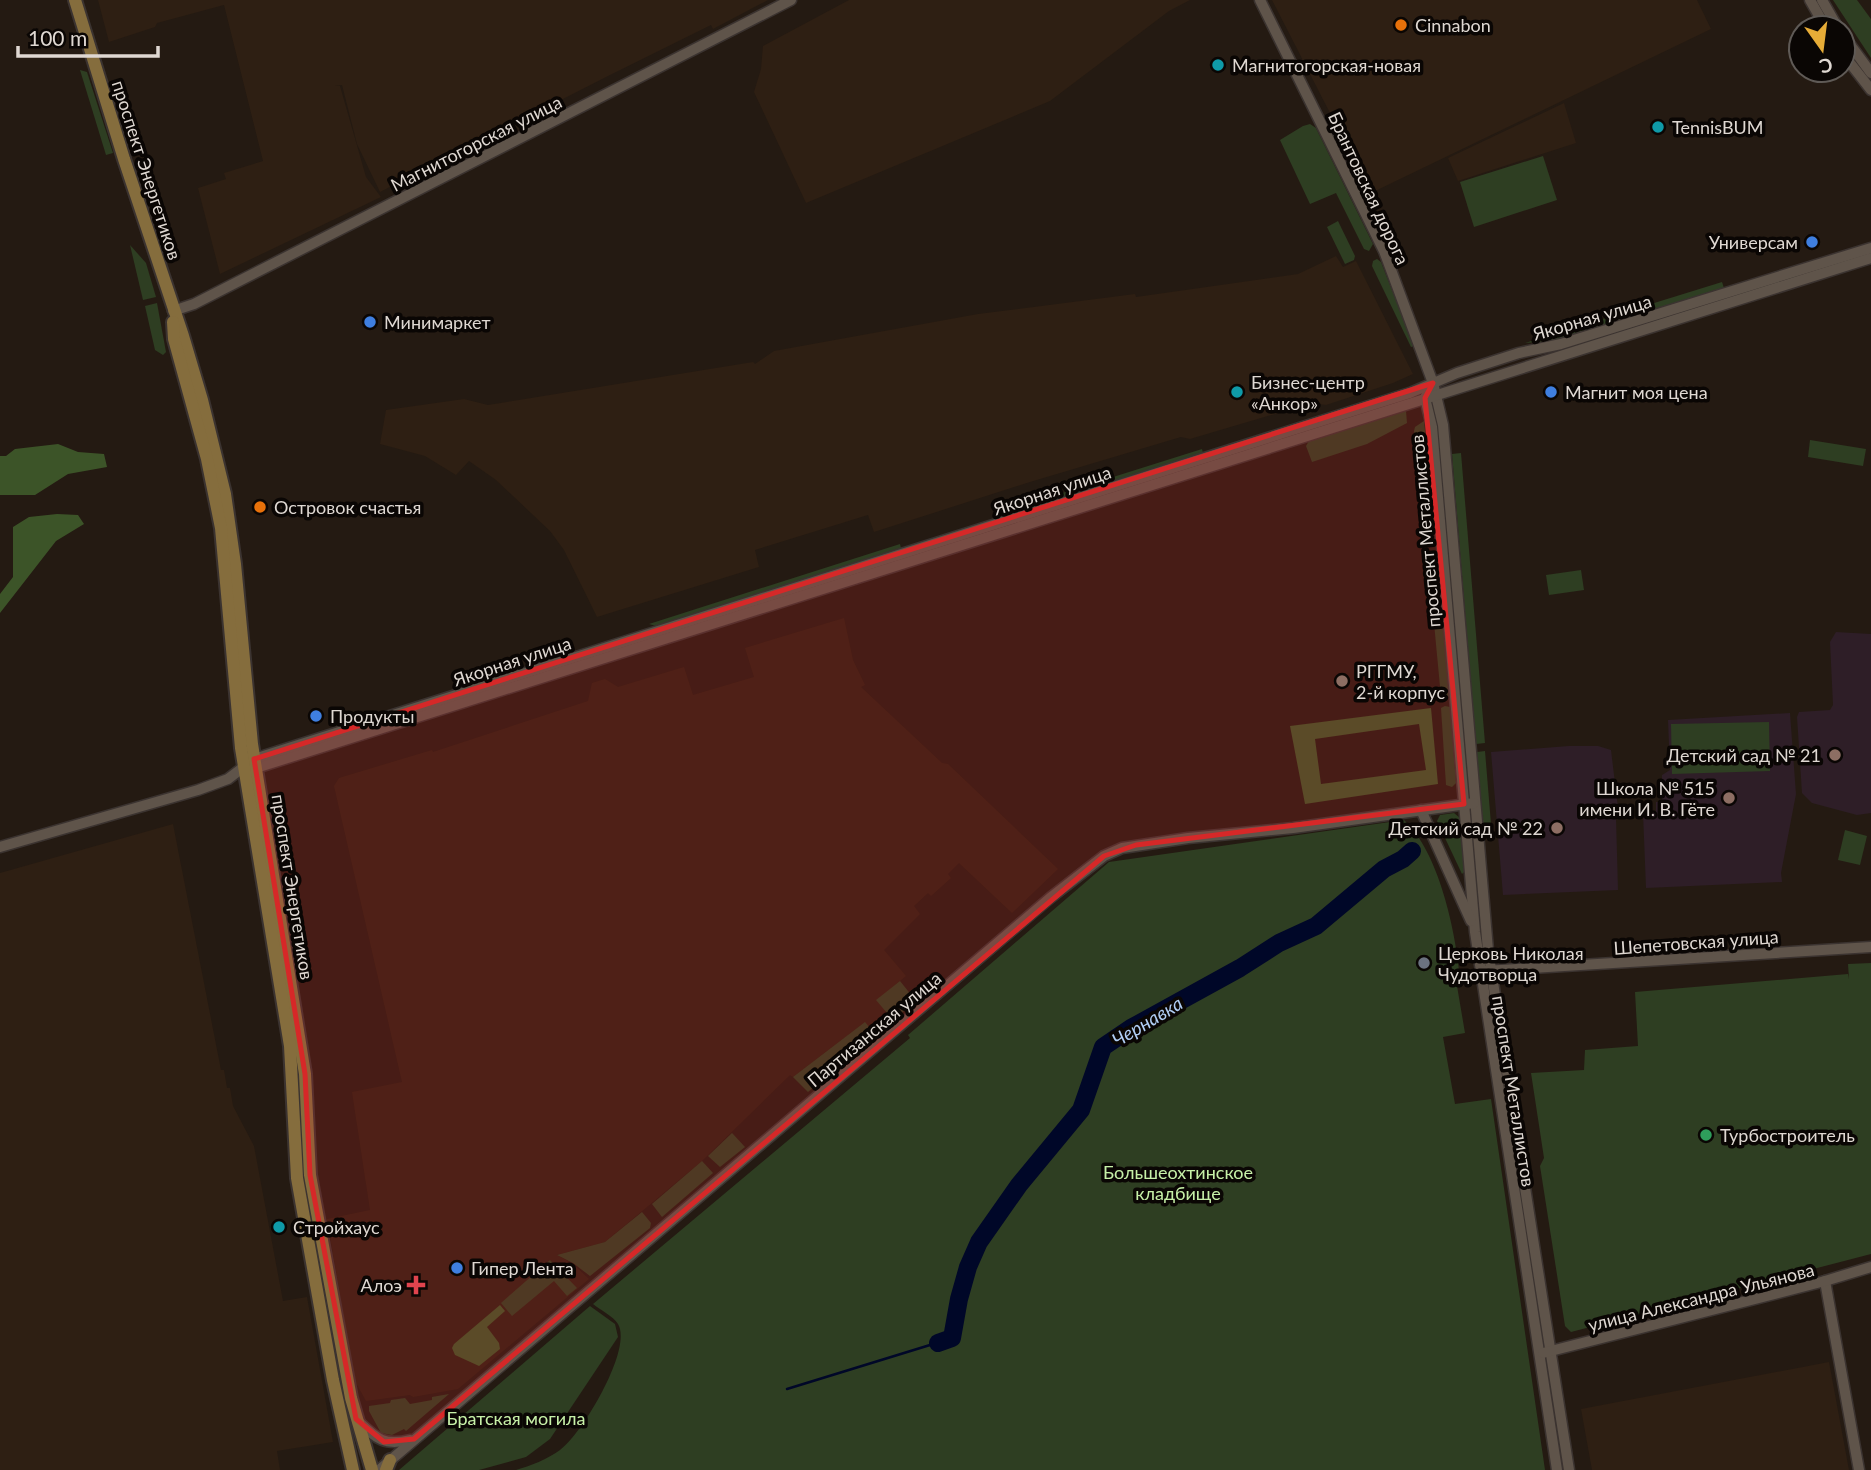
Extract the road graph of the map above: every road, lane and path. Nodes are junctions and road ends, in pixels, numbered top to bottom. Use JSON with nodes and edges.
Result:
{"nodes":[{"id":1,"x":75,"y":0,"type":"edge"},
{"id":2,"x":791,"y":0,"type":"edge"},
{"id":3,"x":1259,"y":0,"type":"edge"},
{"id":4,"x":1857,"y":54,"type":"edge"},
{"id":5,"x":1857,"y":72,"type":"edge"},
{"id":6,"x":1871,"y":73,"type":"edge"},
{"id":7,"x":1871,"y":90,"type":"edge"},
{"id":8,"x":1871,"y":247,"type":"edge"},
{"id":9,"x":1871,"y":258,"type":"edge"},
{"id":10,"x":173,"y":311,"type":"junction"},
{"id":11,"x":1433,"y":383,"type":"junction"},
{"id":12,"x":1437,"y":394,"type":"junction"},
{"id":13,"x":1425,"y":398,"type":"junction"},
{"id":14,"x":252,"y":765,"type":"junction"},
{"id":15,"x":1469,"y":804,"type":"junction"},
{"id":16,"x":1420,"y":810,"type":"junction"},
{"id":17,"x":0,"y":847,"type":"edge"},
{"id":18,"x":1475,"y":932,"type":"junction"},
{"id":19,"x":1871,"y":947,"type":"edge"},
{"id":20,"x":1485,"y":971,"type":"junction"},
{"id":21,"x":1871,"y":1267,"type":"edge"},
{"id":22,"x":1825,"y":1281,"type":"junction"},
{"id":23,"x":1550,"y":1352,"type":"junction"},
{"id":24,"x":1538,"y":1354,"type":"junction"},
{"id":25,"x":356,"y":1419,"type":"junction"},
{"id":26,"x":414,"y":1439,"type":"junction"},
{"id":27,"x":388,"y":1465,"type":"edge"},
{"id":28,"x":353,"y":1470,"type":"edge"},
{"id":29,"x":372,"y":1470,"type":"edge"},
{"id":30,"x":379,"y":1470,"type":"edge"},
{"id":31,"x":1557,"y":1470,"type":"edge"},
{"id":32,"x":1569,"y":1470,"type":"edge"},
{"id":33,"x":1859,"y":1470,"type":"edge"}],
"edges":[{"from":1,"to":10,"type":"main road","name":"проспект Энергетиков"},
{"from":2,"to":10,"type":"street","name":"Магнитогорская улица"},
{"from":3,"to":11,"type":"street","name":"Брантовская дорога"},
{"from":4,"to":6,"type":"street"},
{"from":5,"to":7,"type":"street"},
{"from":8,"to":11,"type":"street","name":"Якорная улица"},
{"from":9,"to":12,"type":"street","name":"Якорная улица"},
{"from":10,"to":14,"type":"main road","name":"проспект Энергетиков"},
{"from":11,"to":12,"type":"street","name":"Брантовская дорога"},
{"from":11,"to":13,"type":"street"},
{"from":11,"to":14,"type":"street","name":"Якорная улица"},
{"from":12,"to":13,"type":"street","name":"Якорная улица"},
{"from":12,"to":15,"type":"street","name":"проспект Металлистов"},
{"from":13,"to":14,"type":"street","name":"Якорная улица"},
{"from":13,"to":15,"type":"street","name":"проспект Металлистов"},
{"from":14,"to":17,"type":"street","name":"Якорная улица"},
{"from":14,"to":25,"type":"main road","name":"проспект Энергетиков"},
{"from":14,"to":28,"type":"main road","name":"проспект Энергетиков"},
{"from":15,"to":16,"type":"street","name":"Партизанская улица"},
{"from":15,"to":18,"type":"street","name":"проспект Металлистов"},
{"from":15,"to":20,"type":"street","name":"проспект Металлистов"},
{"from":16,"to":18,"type":"street"},
{"from":16,"to":26,"type":"street","name":"Партизанская улица"},
{"from":18,"to":20,"type":"street","name":"проспект Металлистов"},
{"from":19,"to":20,"type":"street","name":"Шепетовская улица"},
{"from":20,"to":23,"type":"street","name":"проспект Металлистов"},
{"from":20,"to":24,"type":"street","name":"проспект Металлистов"},
{"from":21,"to":22,"type":"street","name":"улица Александра Ульянова"},
{"from":22,"to":23,"type":"street","name":"улица Александра Ульянова"},
{"from":22,"to":33,"type":"street"},
{"from":23,"to":24,"type":"street","name":"улица Александра Ульянова"},
{"from":23,"to":32,"type":"street","name":"проспект Металлистов"},
{"from":24,"to":31,"type":"street","name":"проспект Металлистов"},
{"from":25,"to":26,"type":"street"},
{"from":25,"to":29,"type":"main road","name":"проспект Энергетиков"},
{"from":26,"to":27,"type":"street","name":"Партизанская улица"},
{"from":27,"to":30,"type":"street","name":"Партизанская улица"}]}
